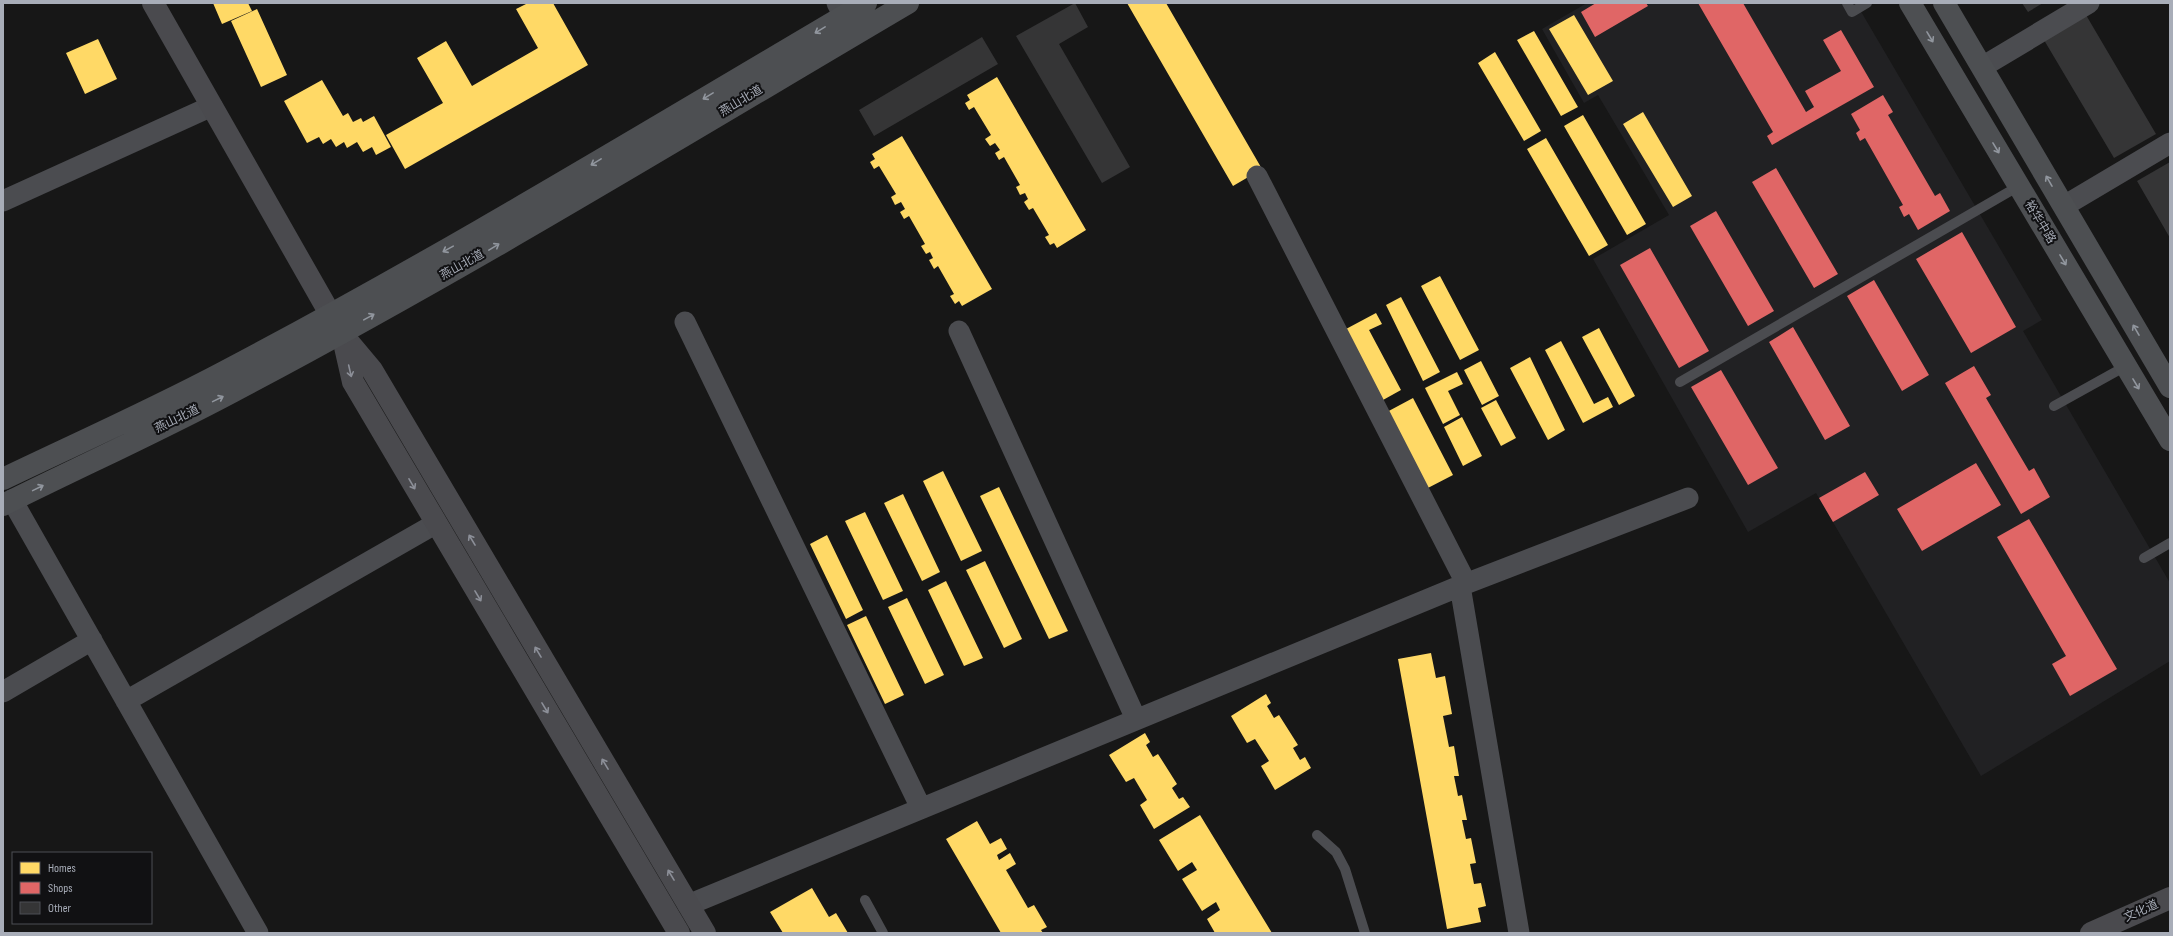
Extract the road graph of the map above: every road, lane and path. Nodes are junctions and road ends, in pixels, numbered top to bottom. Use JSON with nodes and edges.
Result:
{"nodes":[{"id":1,"x":153,"y":3,"type":"edge"},
{"id":2,"x":866,"y":3,"type":"edge"},
{"id":3,"x":908,"y":3,"type":"edge"},
{"id":4,"x":1847,"y":3,"type":"edge"},
{"id":5,"x":1867,"y":3,"type":"edge"},
{"id":6,"x":1910,"y":3,"type":"edge"},
{"id":7,"x":1944,"y":3,"type":"edge"},
{"id":8,"x":2088,"y":3,"type":"edge"},
{"id":9,"x":840,"y":9,"type":"edge"},
{"id":10,"x":1982,"y":66,"type":"junction"},
{"id":11,"x":212,"y":106,"type":"junction"},
{"id":12,"x":2170,"y":143,"type":"edge"},
{"id":13,"x":1257,"y":176,"type":"dead end"},
{"id":14,"x":2018,"y":186,"type":"junction"},
{"id":15,"x":3,"y":201,"type":"edge"},
{"id":16,"x":2064,"y":206,"type":"junction"},
{"id":17,"x":331,"y":314,"type":"junction"},
{"id":18,"x":685,"y":322,"type":"dead end"},
{"id":19,"x":959,"y":331,"type":"dead end"},
{"id":20,"x":342,"y":332,"type":"junction"},
{"id":21,"x":2126,"y":366,"type":"junction"},
{"id":22,"x":1680,"y":382,"type":"dead end"},
{"id":23,"x":2170,"y":387,"type":"edge"},
{"id":24,"x":2054,"y":406,"type":"dead end"},
{"id":25,"x":2170,"y":440,"type":"edge"},
{"id":26,"x":3,"y":479,"type":"edge"},
{"id":27,"x":1688,"y":498,"type":"dead end"},
{"id":28,"x":8,"y":502,"type":"edge"},
{"id":29,"x":436,"y":524,"type":"junction"},
{"id":30,"x":2170,"y":543,"type":"edge"},
{"id":31,"x":2144,"y":558,"type":"dead end"},
{"id":32,"x":1463,"y":585,"type":"junction"},
{"id":33,"x":92,"y":640,"type":"junction"},
{"id":34,"x":3,"y":692,"type":"edge"},
{"id":35,"x":126,"y":701,"type":"junction"},
{"id":36,"x":1136,"y":719,"type":"junction"},
{"id":37,"x":921,"y":808,"type":"junction"},
{"id":38,"x":1317,"y":835,"type":"dead end"},
{"id":39,"x":2170,"y":898,"type":"edge"},
{"id":40,"x":865,"y":900,"type":"dead end"},
{"id":41,"x":688,"y":904,"type":"junction"},
{"id":42,"x":258,"y":933,"type":"edge"},
{"id":43,"x":679,"y":933,"type":"edge"},
{"id":44,"x":705,"y":933,"type":"edge"},
{"id":45,"x":883,"y":933,"type":"edge"},
{"id":46,"x":1365,"y":933,"type":"edge"},
{"id":47,"x":1519,"y":933,"type":"edge"},
{"id":48,"x":2091,"y":933,"type":"edge"}],
"edges":[{"from":1,"to":11,"type":"main road"},
{"from":2,"to":9,"type":"main road","name":"燕山北道"},
{"from":20,"to":3,"type":"main road","name":"燕山北道","one_way":true},
{"from":4,"to":5,"type":"lane"},
{"from":6,"to":14,"type":"main road","name":"裕华中路","one_way":true},
{"from":7,"to":10,"type":"main road"},
{"from":8,"to":10,"type":"street"},
{"from":9,"to":17,"type":"main road","name":"燕山北道","one_way":true},
{"from":16,"to":10,"type":"main road","one_way":true},
{"from":11,"to":15,"type":"street"},
{"from":11,"to":17,"type":"main road"},
{"from":12,"to":16,"type":"street"},
{"from":13,"to":32,"type":"street"},
{"from":14,"to":21,"type":"main road","name":"裕华中路","one_way":true},
{"from":14,"to":22,"type":"lane"},
{"from":23,"to":16,"type":"main road","one_way":true},
{"from":17,"to":20,"type":"main road"},
{"from":17,"to":26,"type":"main road","name":"燕山北道"},
{"from":18,"to":37,"type":"street"},
{"from":19,"to":36,"type":"street"},
{"from":28,"to":20,"type":"main road","name":"燕山北道","one_way":true},
{"from":20,"to":29,"type":"main road","one_way":true},
{"from":41,"to":20,"type":"main road","one_way":true},
{"from":21,"to":24,"type":"lane"},
{"from":21,"to":25,"type":"main road","name":"裕华中路","one_way":true},
{"from":27,"to":32,"type":"street"},
{"from":28,"to":33,"type":"street"},
{"from":29,"to":35,"type":"street"},
{"from":29,"to":43,"type":"main road","one_way":true},
{"from":30,"to":31,"type":"lane"},
{"from":32,"to":36,"type":"street"},
{"from":32,"to":47,"type":"street"},
{"from":33,"to":34,"type":"street"},
{"from":33,"to":35,"type":"street"},
{"from":35,"to":42,"type":"street"},
{"from":36,"to":37,"type":"street"},
{"from":37,"to":41,"type":"street"},
{"from":38,"to":46,"type":"lane"},
{"from":39,"to":48,"type":"main road","name":"文化道"},
{"from":40,"to":45,"type":"lane"},
{"from":41,"to":44,"type":"main road"}]}
